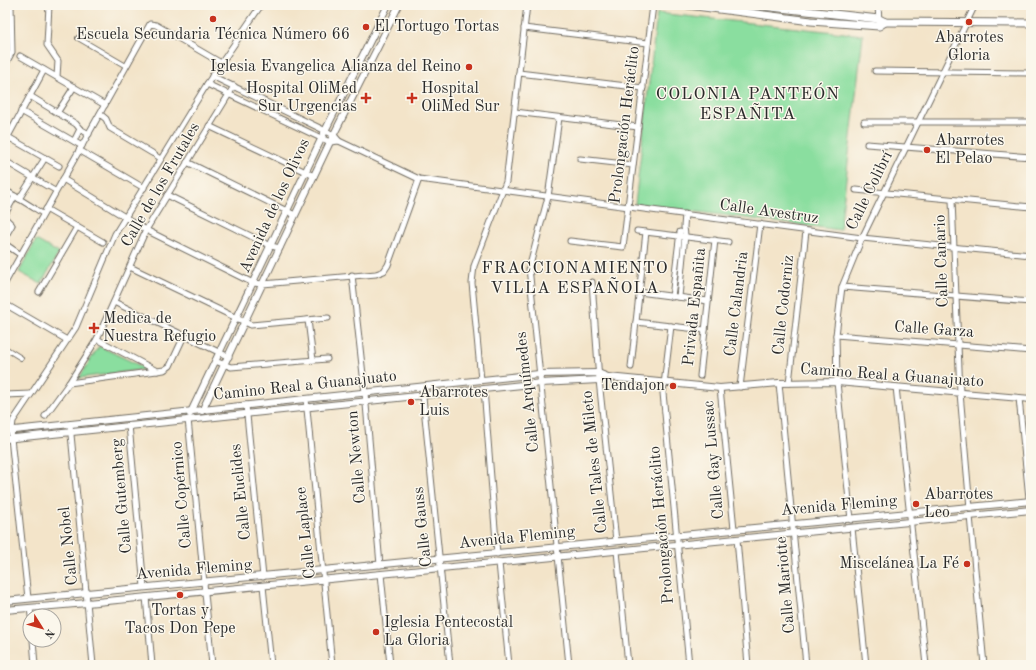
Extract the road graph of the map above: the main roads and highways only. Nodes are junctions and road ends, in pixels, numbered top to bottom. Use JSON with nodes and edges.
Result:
{"nodes":[{"id":1,"x":688,"y":5,"type":"edge"},
{"id":2,"x":752,"y":5,"type":"edge"},
{"id":3,"x":813,"y":9,"type":"edge"},
{"id":4,"x":881,"y":22,"type":"junction"},
{"id":5,"x":1031,"y":23,"type":"edge"}],
"edges":[{"from":1,"to":4,"type":"main road"},
{"from":2,"to":3,"type":"main road"},
{"from":3,"to":4,"type":"main road"},
{"from":4,"to":5,"type":"main road"}]}
